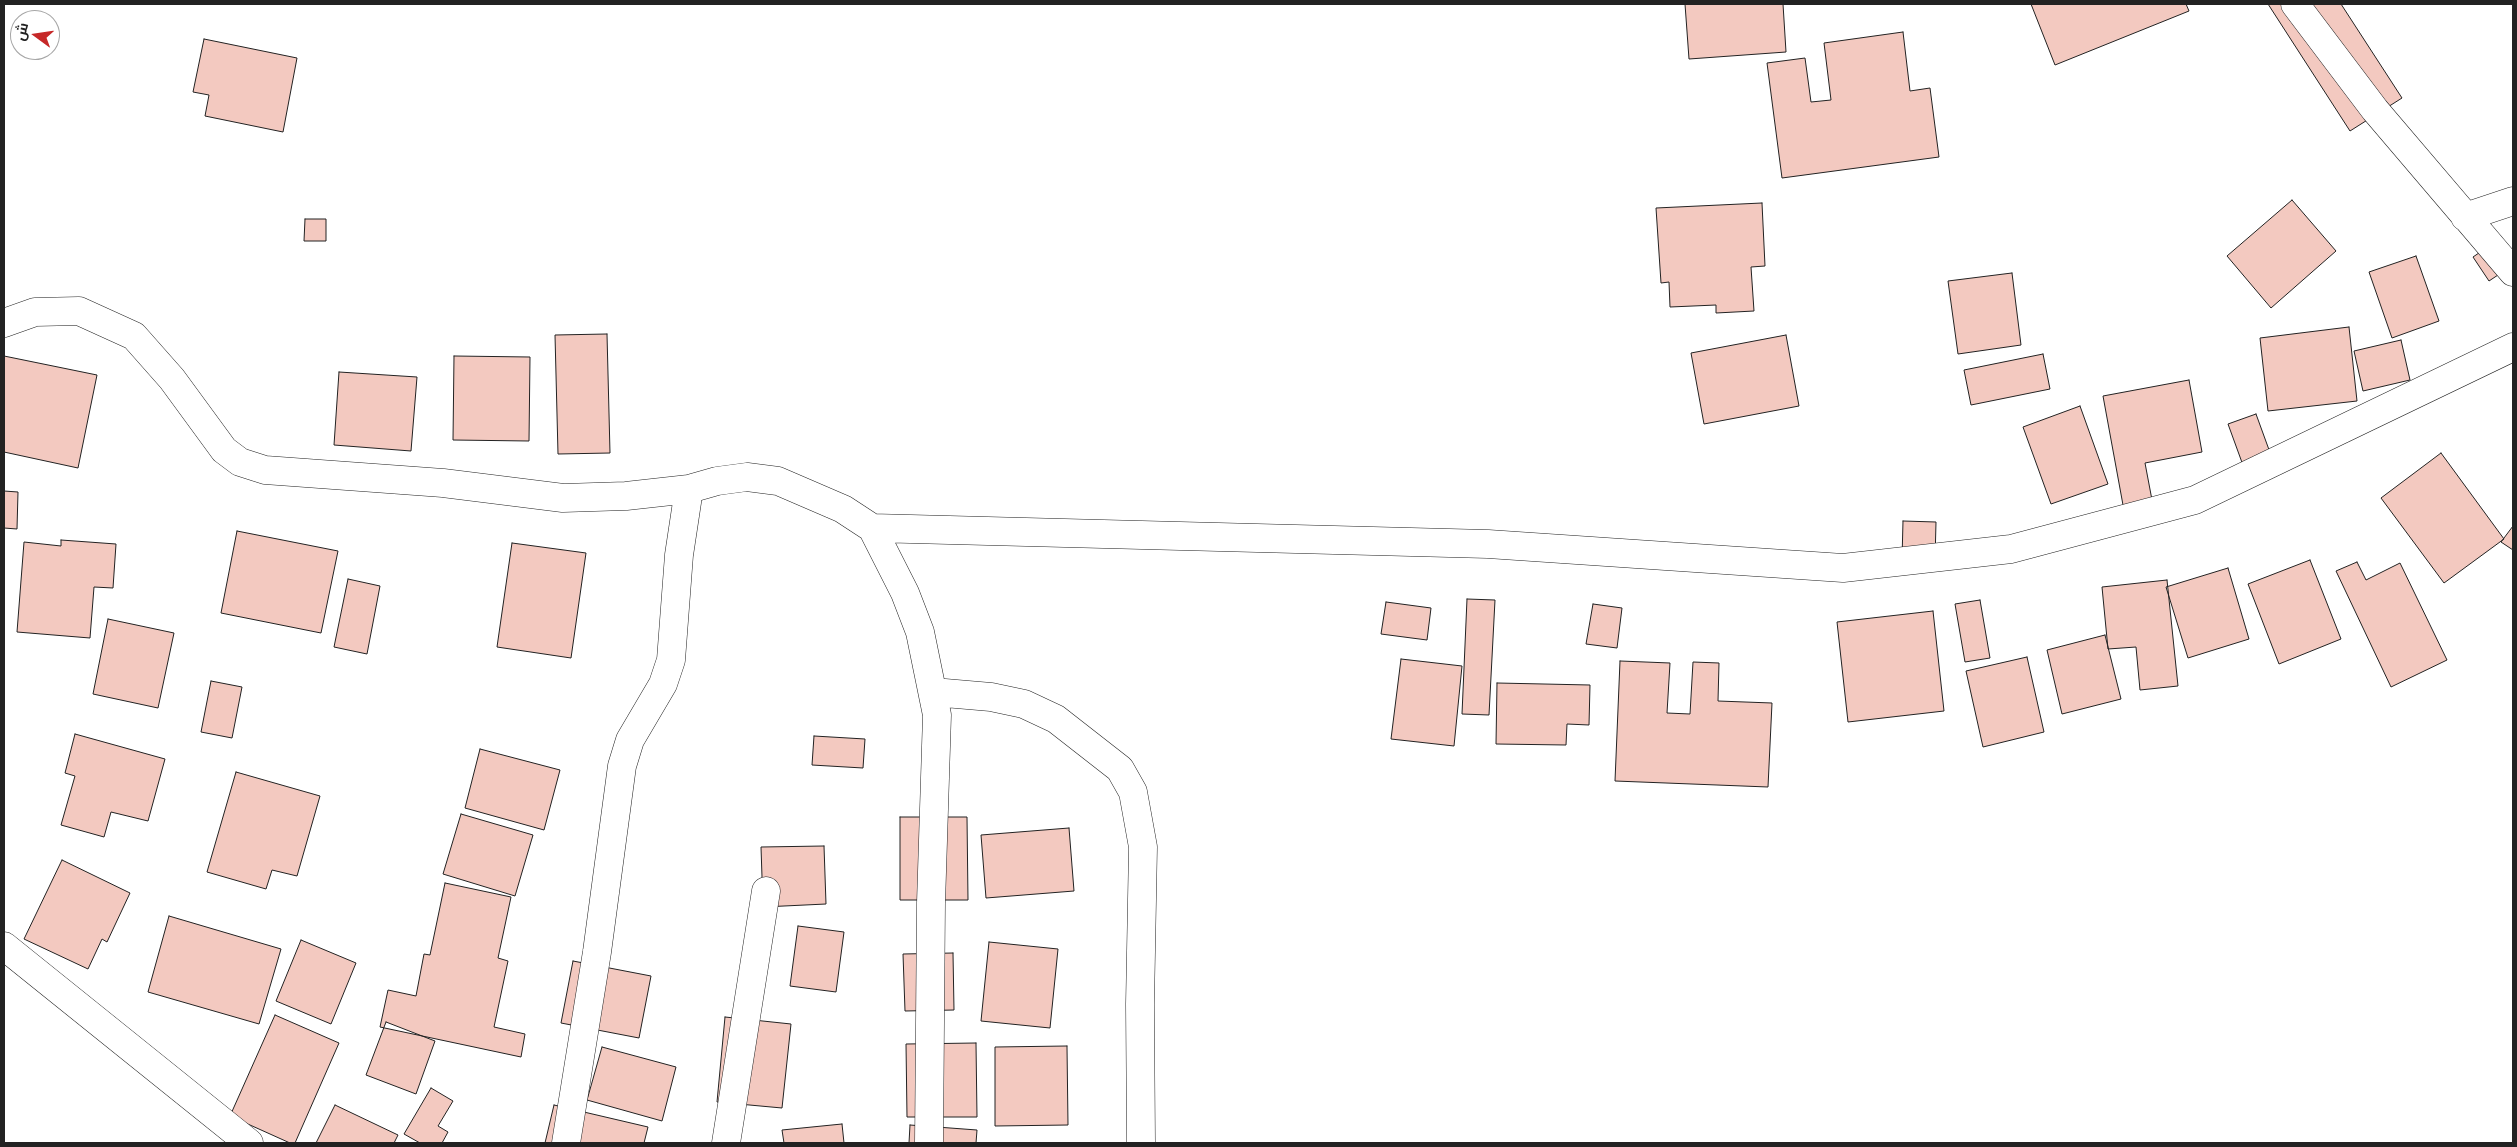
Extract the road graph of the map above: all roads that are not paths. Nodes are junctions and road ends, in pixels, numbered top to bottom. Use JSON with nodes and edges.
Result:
{"nodes":[{"id":1,"x":2295,"y":4,"type":"edge"},
{"id":2,"x":2513,"y":201,"type":"edge"},
{"id":3,"x":2465,"y":217,"type":"junction"},
{"id":4,"x":2513,"y":272,"type":"edge"},
{"id":5,"x":4,"y":323,"type":"edge"},
{"id":6,"x":2513,"y":348,"type":"edge"},
{"id":7,"x":688,"y":489,"type":"junction"},
{"id":8,"x":872,"y":528,"type":"junction"},
{"id":9,"x":933,"y":692,"type":"junction"},
{"id":10,"x":766,"y":891,"type":"dead end"},
{"id":11,"x":4,"y":946,"type":"edge"},
{"id":12,"x":247,"y":1143,"type":"edge"},
{"id":13,"x":566,"y":1143,"type":"edge"},
{"id":14,"x":726,"y":1143,"type":"edge"},
{"id":15,"x":929,"y":1143,"type":"edge"},
{"id":16,"x":1141,"y":1143,"type":"edge"}],
"edges":[{"from":1,"to":3,"type":"street"},
{"from":2,"to":3,"type":"street"},
{"from":3,"to":4,"type":"street"},
{"from":5,"to":7,"type":"street"},
{"from":6,"to":8,"type":"street"},
{"from":7,"to":8,"type":"street"},
{"from":7,"to":13,"type":"street"},
{"from":8,"to":9,"type":"street"},
{"from":9,"to":15,"type":"street"},
{"from":9,"to":16,"type":"street"},
{"from":10,"to":14,"type":"street"},
{"from":11,"to":12,"type":"street"}]}
